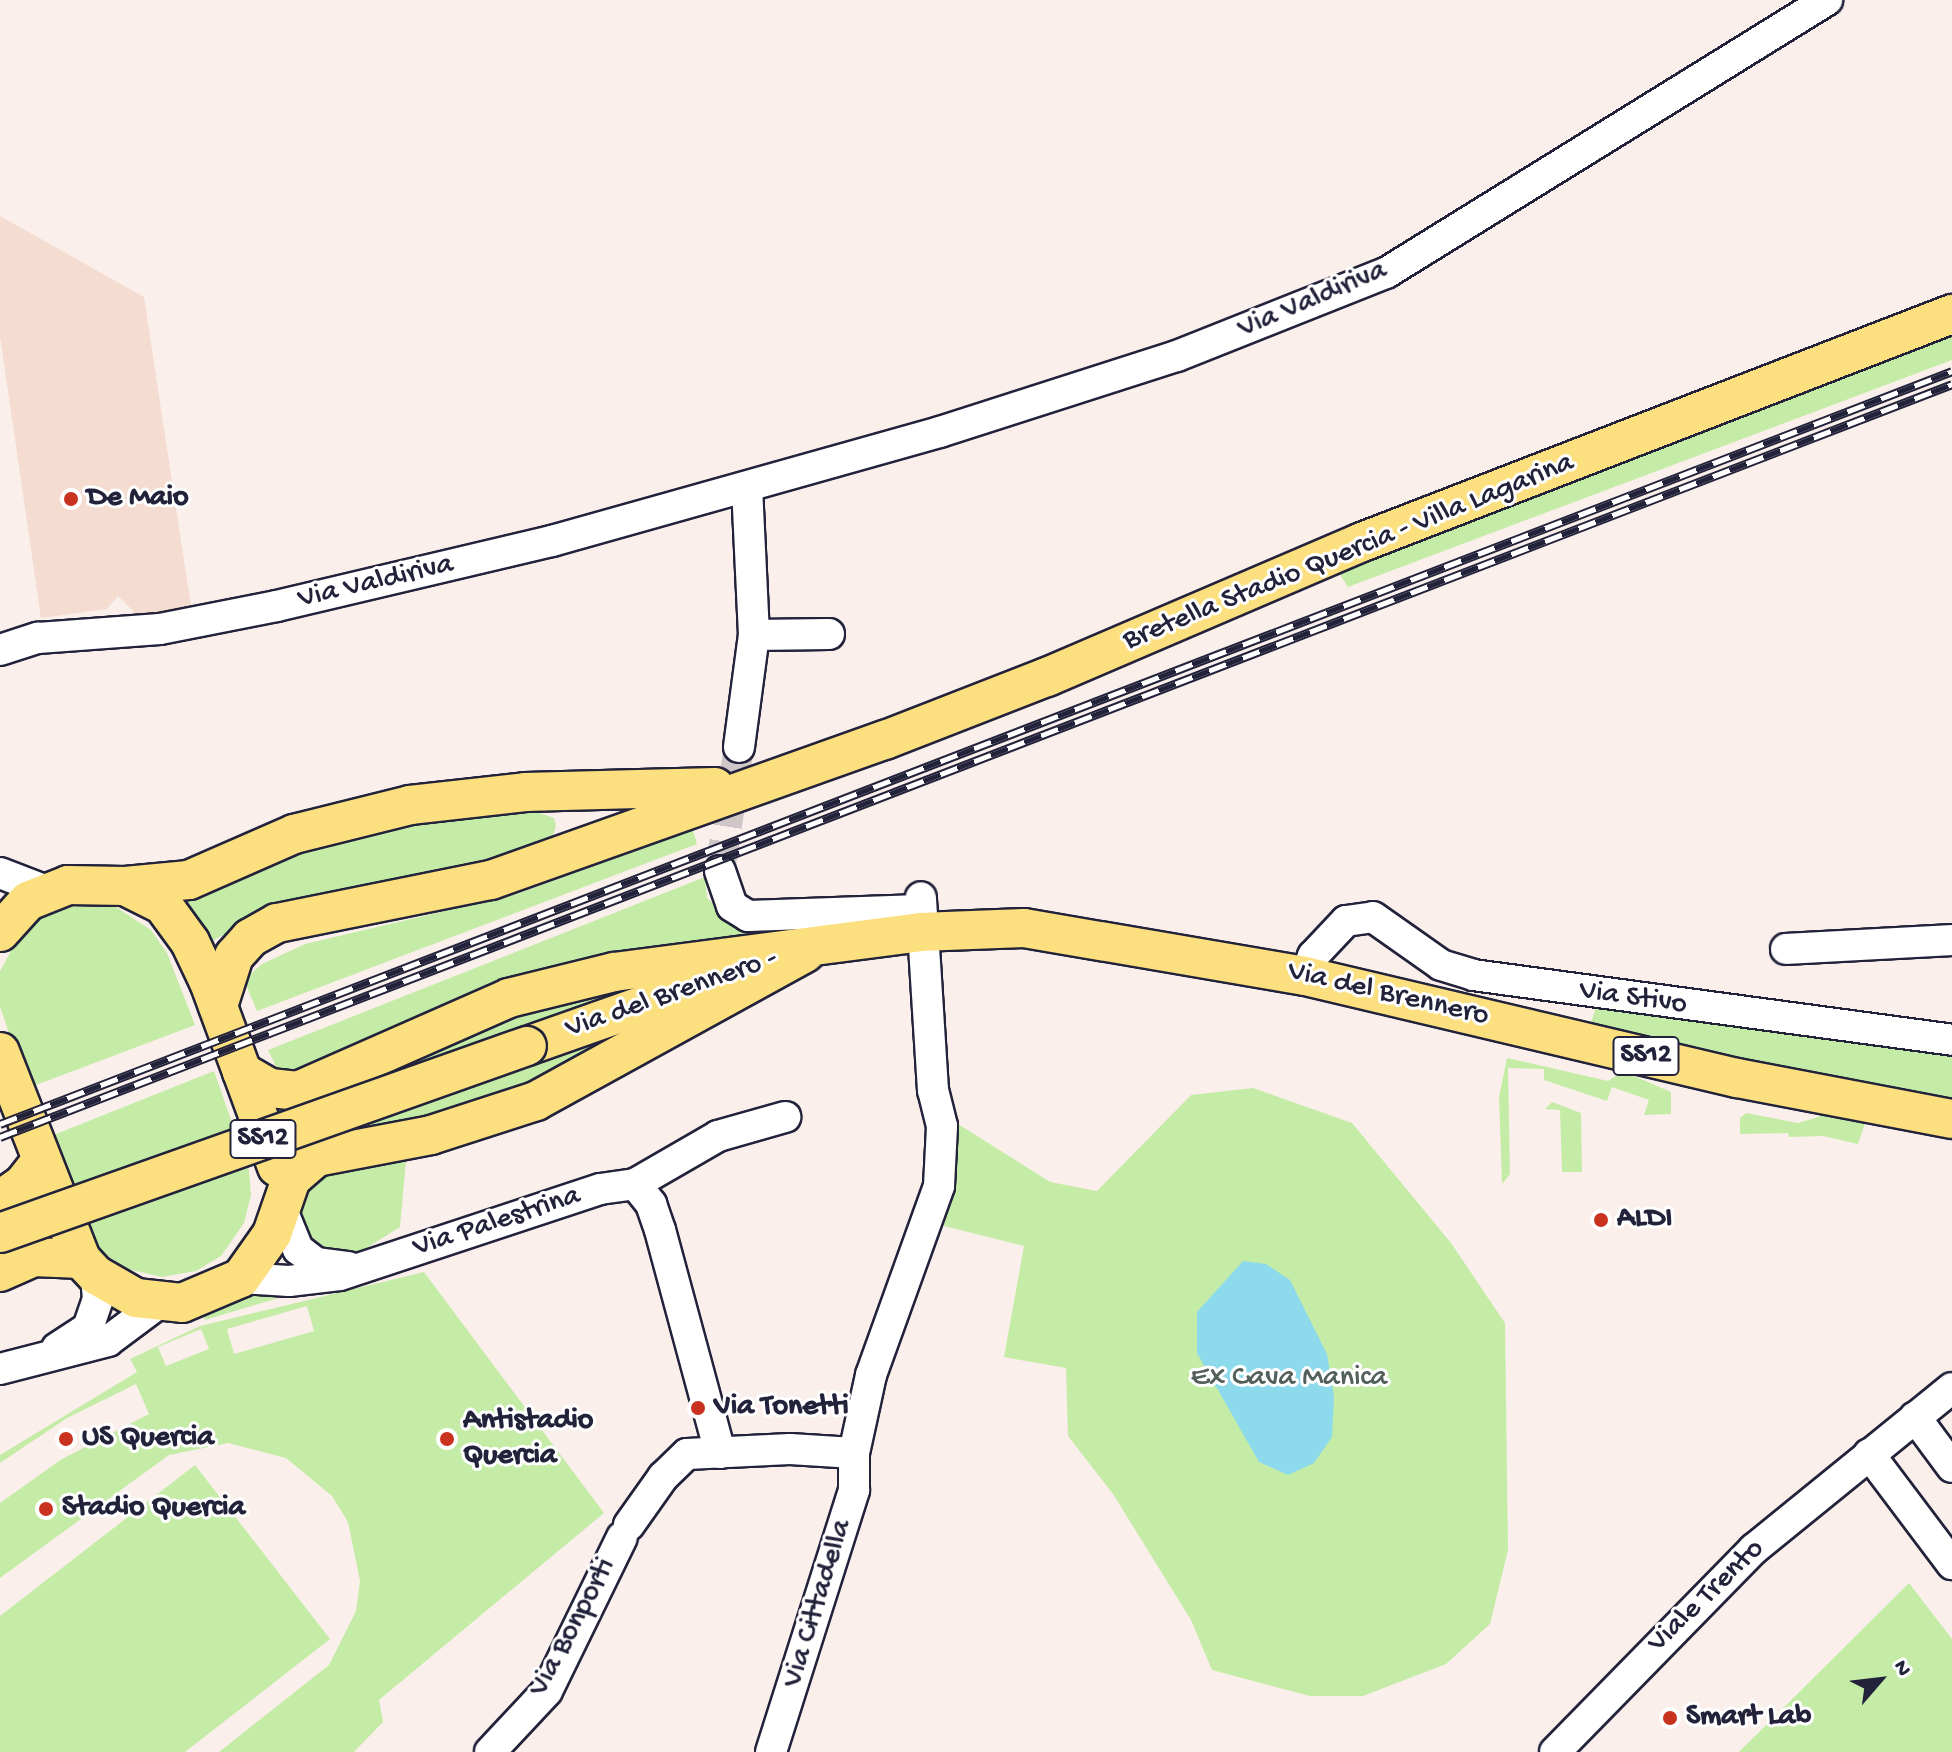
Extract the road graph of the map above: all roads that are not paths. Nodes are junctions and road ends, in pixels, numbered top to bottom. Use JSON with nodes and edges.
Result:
{"nodes":[{"id":1,"x":1827,"y":0,"type":"edge"},
{"id":2,"x":1952,"y":314,"type":"edge"},
{"id":3,"x":747,"y":488,"type":"junction"},
{"id":4,"x":829,"y":634,"type":"dead end"},
{"id":5,"x":754,"y":635,"type":"junction"},
{"id":6,"x":0,"y":650,"type":"edge"},
{"id":7,"x":739,"y":747,"type":"tunnel mouth"},
{"id":8,"x":745,"y":787,"type":"junction"},
{"id":9,"x":720,"y":871,"type":"tunnel mouth"},
{"id":10,"x":0,"y":873,"type":"edge"},
{"id":11,"x":125,"y":886,"type":"junction"},
{"id":12,"x":47,"y":891,"type":"junction"},
{"id":13,"x":920,"y":913,"type":"junction"},
{"id":14,"x":0,"y":931,"type":"edge"},
{"id":15,"x":1952,"y":940,"type":"edge"},
{"id":16,"x":818,"y":946,"type":"junction"},
{"id":17,"x":1786,"y":949,"type":"dead end"},
{"id":18,"x":1317,"y":979,"type":"junction"},
{"id":19,"x":218,"y":1006,"type":"junction"},
{"id":20,"x":1952,"y":1040,"type":"edge"},
{"id":21,"x":0,"y":1052,"type":"edge"},
{"id":22,"x":242,"y":1072,"type":"junction"},
{"id":23,"x":785,"y":1117,"type":"dead end"},
{"id":24,"x":1952,"y":1119,"type":"edge"},
{"id":25,"x":41,"y":1161,"type":"junction"},
{"id":26,"x":635,"y":1184,"type":"junction"},
{"id":27,"x":0,"y":1200,"type":"edge"},
{"id":28,"x":280,"y":1205,"type":"junction"},
{"id":29,"x":0,"y":1233,"type":"edge"},
{"id":30,"x":89,"y":1267,"type":"junction"},
{"id":31,"x":359,"y":1267,"type":"junction"},
{"id":32,"x":0,"y":1272,"type":"edge"},
{"id":33,"x":241,"y":1278,"type":"junction"},
{"id":34,"x":159,"y":1303,"type":"junction"},
{"id":35,"x":34,"y":1360,"type":"junction"},
{"id":36,"x":0,"y":1369,"type":"edge"},
{"id":37,"x":1952,"y":1388,"type":"edge"},
{"id":38,"x":1915,"y":1417,"type":"junction"},
{"id":39,"x":720,"y":1453,"type":"junction"},
{"id":40,"x":854,"y":1453,"type":"junction"},
{"id":41,"x":1869,"y":1454,"type":"junction"},
{"id":42,"x":1952,"y":1467,"type":"edge"},
{"id":43,"x":1952,"y":1564,"type":"edge"},
{"id":44,"x":490,"y":1752,"type":"edge"},
{"id":45,"x":771,"y":1752,"type":"edge"},
{"id":46,"x":1555,"y":1752,"type":"edge"}],
"edges":[{"from":1,"to":3,"type":"street","name":"Via Valdiriva"},
{"from":2,"to":8,"type":"main road","name":"Bretella Stadio Quercia - Villa Lagarina"},
{"from":3,"to":5,"type":"street"},
{"from":3,"to":6,"type":"street","name":"Via Valdiriva"},
{"from":4,"to":5,"type":"street"},
{"from":5,"to":7,"type":"street"},
{"from":8,"to":11,"type":"main road","name":"Bretella Stadio Quercia - Villa Lagarina"},
{"from":8,"to":19,"type":"main road","name":"Bretella Stadio Quercia - Villa Lagarina"},
{"from":9,"to":13,"type":"street"},
{"from":10,"to":12,"type":"street"},
{"from":11,"to":12,"type":"main road"},
{"from":11,"to":19,"type":"main road"},
{"from":12,"to":14,"type":"main road"},
{"from":13,"to":16,"type":"main road","name":"Via del Brennero","number":"SS12"},
{"from":13,"to":18,"type":"main road","name":"Via del Brennero","number":"SS12"},
{"from":13,"to":40,"type":"street","name":"Via Cittadella"},
{"from":15,"to":17,"type":"street"},
{"from":16,"to":22,"type":"main road"},
{"from":16,"to":28,"type":"main road"},
{"from":16,"to":29,"type":"main road","name":"Via del Brennero -","number":"SS12","bridge":true},
{"from":18,"to":20,"type":"street","name":"Via Stivo"},
{"from":18,"to":24,"type":"main road","name":"Via del Brennero","number":"SS12"},
{"from":19,"to":22,"type":"main road"},
{"from":21,"to":25,"type":"main road"},
{"from":22,"to":28,"type":"main road"},
{"from":23,"to":26,"type":"street"},
{"from":25,"to":27,"type":"main road"},
{"from":25,"to":30,"type":"main road"},
{"from":26,"to":31,"type":"street","name":"Via Palestrina"},
{"from":26,"to":39,"type":"street"},
{"from":28,"to":31,"type":"street","name":"Via Palestrina"},
{"from":28,"to":33,"type":"main road"},
{"from":30,"to":32,"type":"main road"},
{"from":30,"to":34,"type":"main road"},
{"from":30,"to":35,"type":"street"},
{"from":31,"to":33,"type":"street","name":"Via Palestrina"},
{"from":33,"to":34,"type":"main road"},
{"from":34,"to":35,"type":"street"},
{"from":35,"to":36,"type":"street"},
{"from":37,"to":38,"type":"street","name":"Viale Trento"},
{"from":38,"to":41,"type":"street","name":"Viale Trento"},
{"from":38,"to":42,"type":"street"},
{"from":39,"to":40,"type":"street","name":"Via Bonporti"},
{"from":39,"to":44,"type":"street","name":"Via Bonporti"},
{"from":40,"to":45,"type":"street","name":"Via Cittadella"},
{"from":41,"to":43,"type":"street"},
{"from":41,"to":46,"type":"street","name":"Viale Trento"}]}
